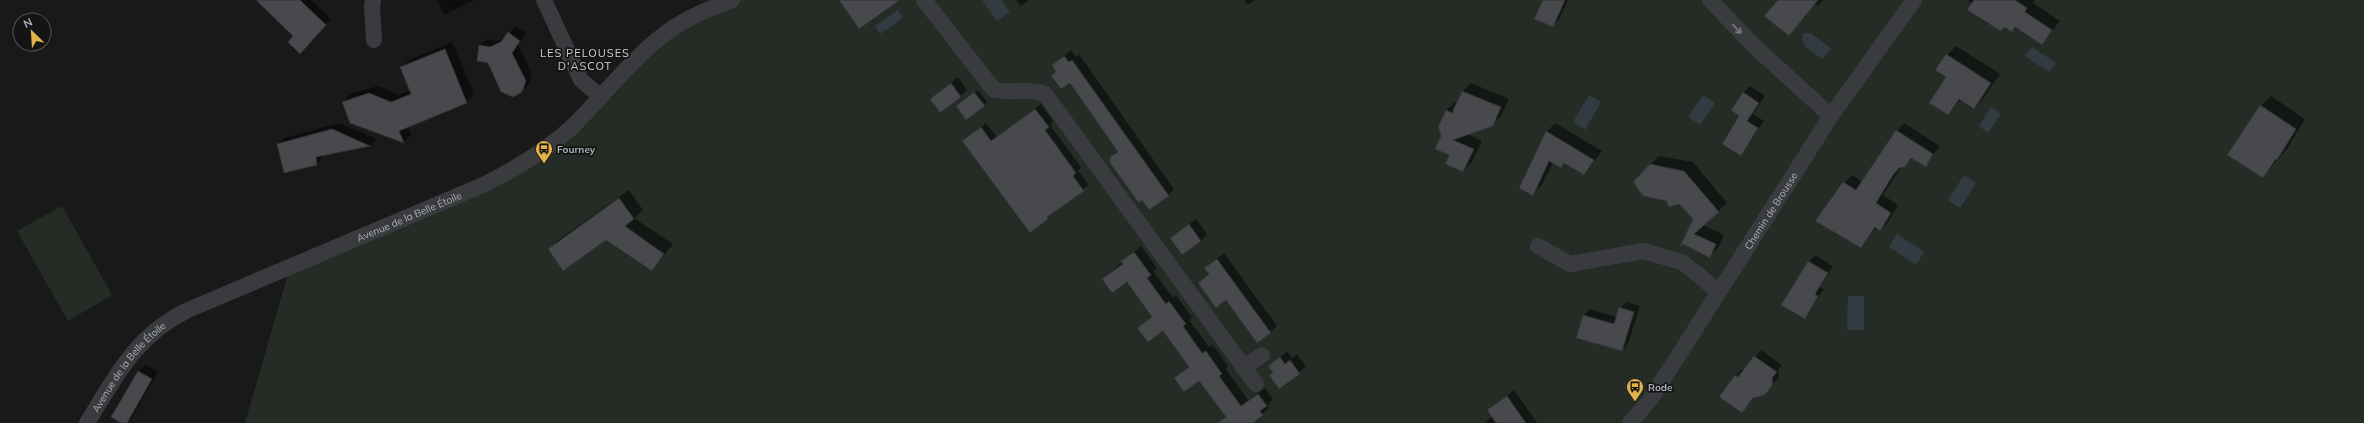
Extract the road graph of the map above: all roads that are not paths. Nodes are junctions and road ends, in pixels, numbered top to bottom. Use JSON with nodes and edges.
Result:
{"nodes":[{"id":1,"x":373,"y":0,"type":"edge"},
{"id":2,"x":544,"y":0,"type":"edge"},
{"id":3,"x":732,"y":0,"type":"edge"},
{"id":4,"x":924,"y":0,"type":"edge"},
{"id":5,"x":1710,"y":0,"type":"edge"},
{"id":6,"x":1914,"y":0,"type":"edge"},
{"id":7,"x":374,"y":40,"type":"dead end"},
{"id":8,"x":601,"y":97,"type":"junction"},
{"id":9,"x":1831,"y":116,"type":"junction"},
{"id":10,"x":1538,"y":246,"type":"dead end"},
{"id":11,"x":1718,"y":291,"type":"junction"},
{"id":12,"x":1262,"y":355,"type":"dead end"},
{"id":13,"x":1243,"y":368,"type":"junction"},
{"id":14,"x":1256,"y":384,"type":"dead end"},
{"id":15,"x":87,"y":423,"type":"edge"},
{"id":16,"x":1630,"y":423,"type":"edge"}],
"edges":[{"from":1,"to":7,"type":"street"},
{"from":2,"to":8,"type":"street"},
{"from":3,"to":8,"type":"street","name":"Avenue de la Belle Étoile"},
{"from":4,"to":13,"type":"street"},
{"from":5,"to":9,"type":"street","one_way":true},
{"from":6,"to":9,"type":"street","name":"Chemin de Brousse"},
{"from":8,"to":15,"type":"street","name":"Avenue de la Belle Étoile"},
{"from":9,"to":11,"type":"street","name":"Chemin de Brousse"},
{"from":10,"to":11,"type":"street"},
{"from":11,"to":16,"type":"street","name":"Chemin de Brousse"},
{"from":12,"to":13,"type":"street"},
{"from":13,"to":14,"type":"street"}]}
